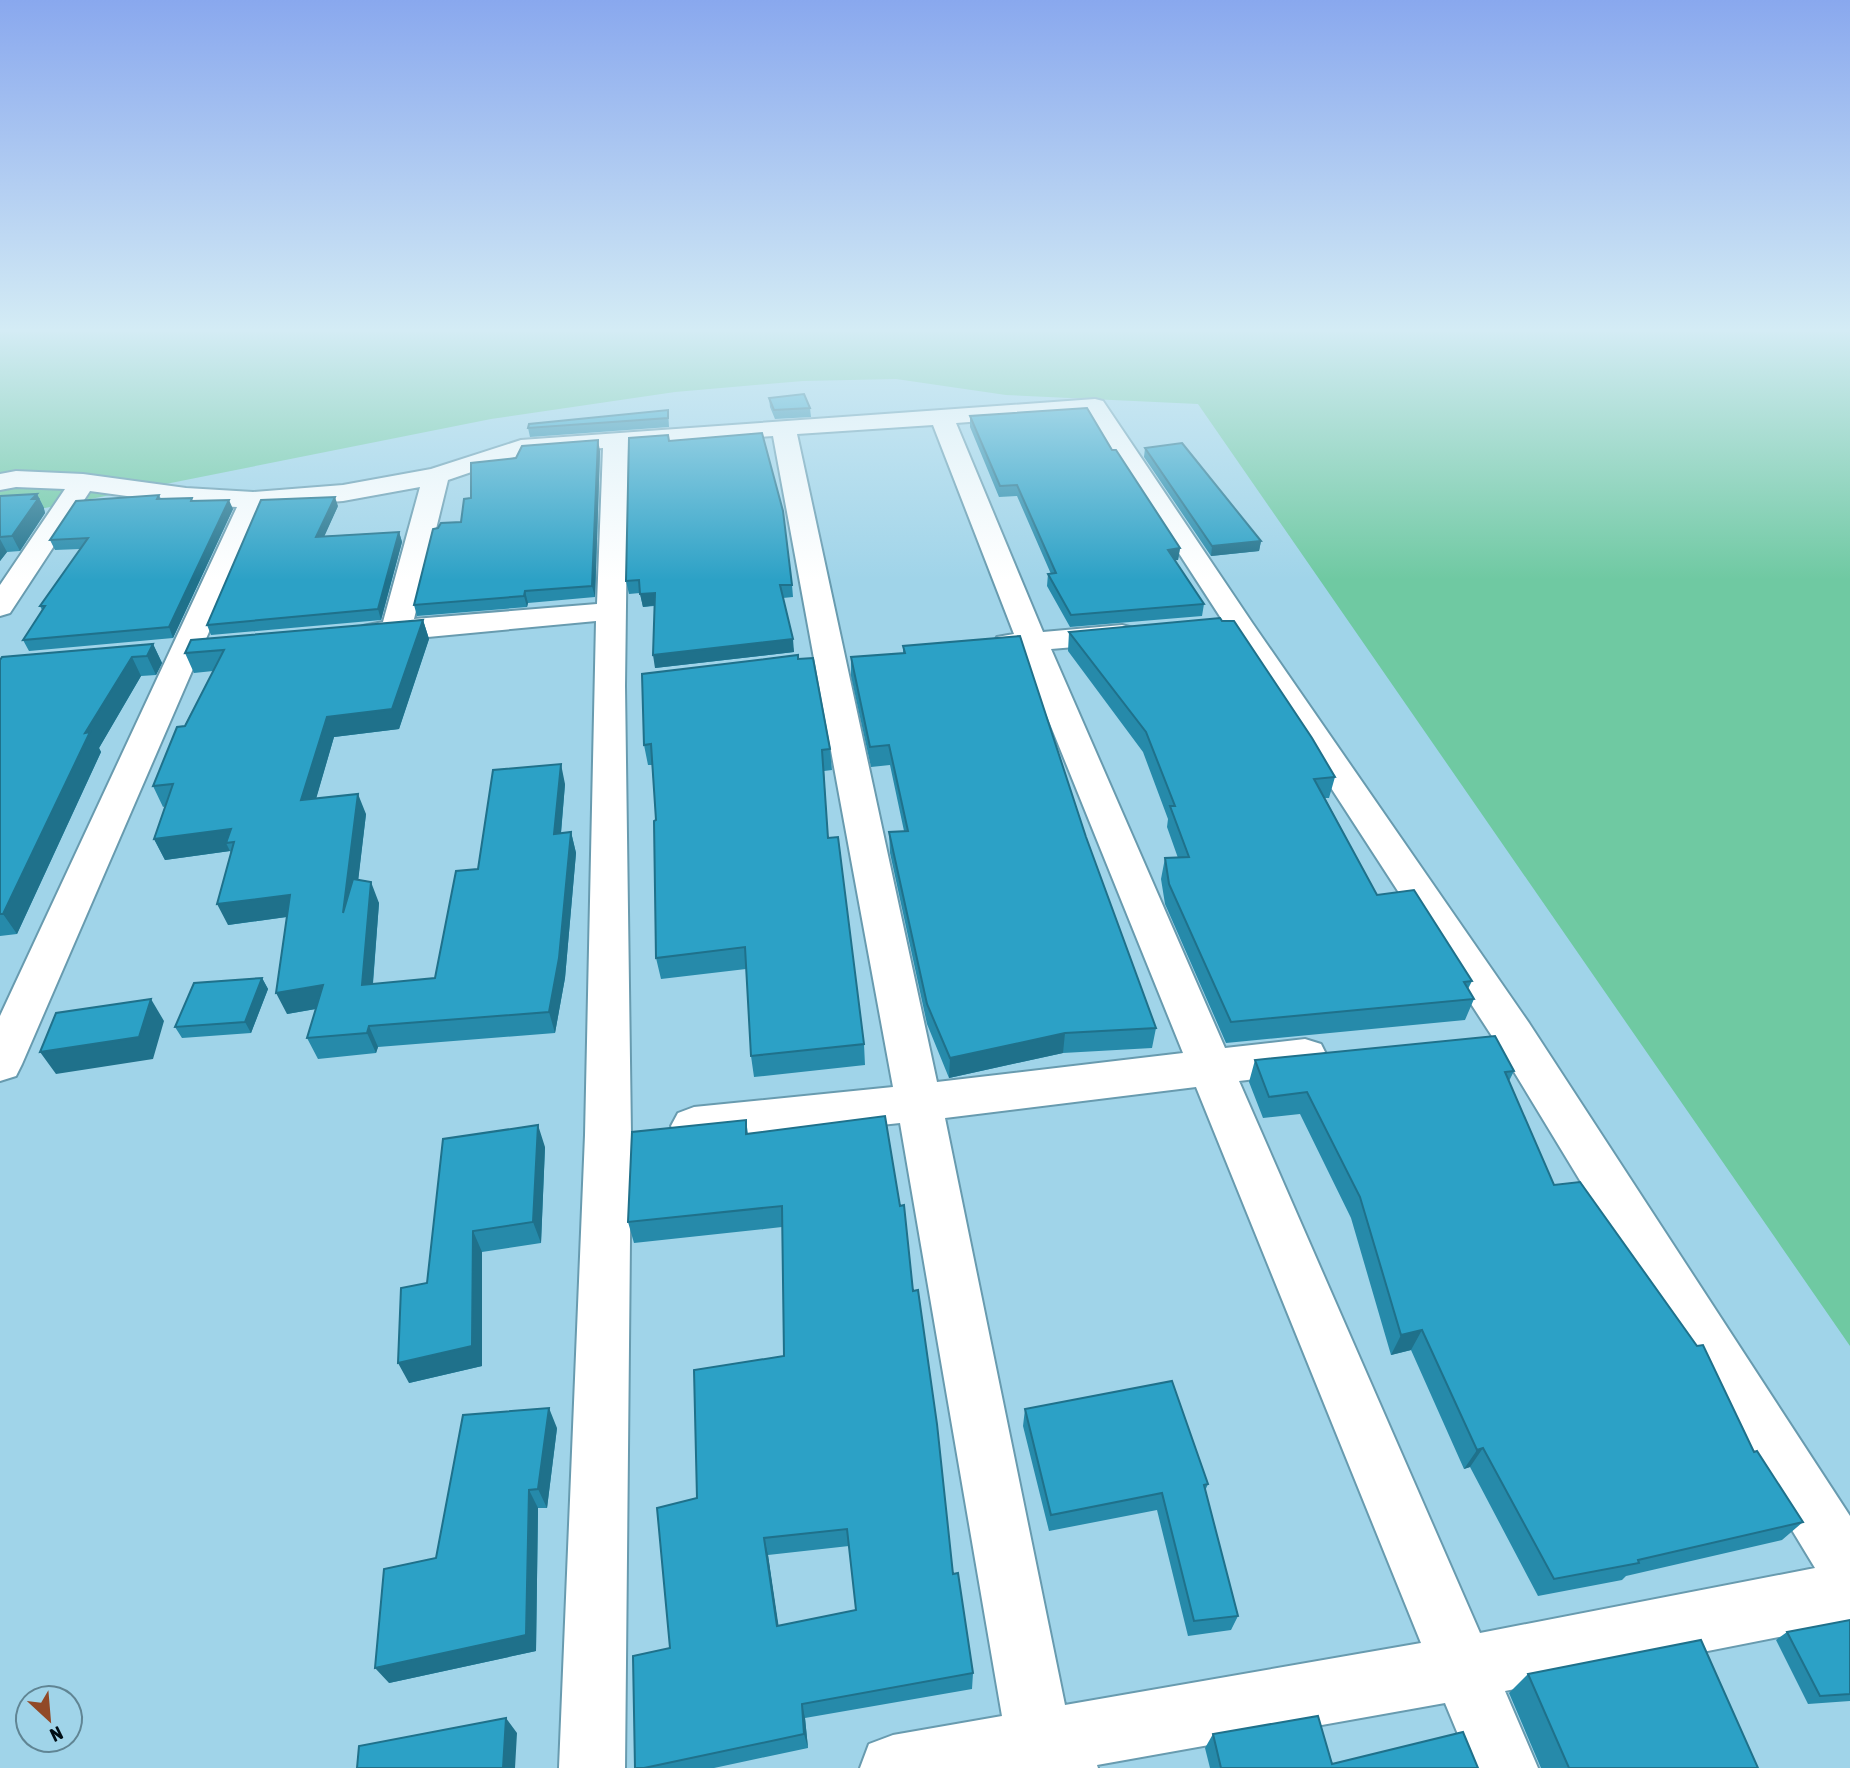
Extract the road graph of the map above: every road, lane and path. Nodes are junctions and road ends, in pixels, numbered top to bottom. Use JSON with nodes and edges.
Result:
{"nodes":[{"id":1,"x":964,"y":415,"type":"edge"},
{"id":2,"x":1100,"y":415,"type":"edge"},
{"id":3,"x":941,"y":416,"type":"junction"},
{"id":4,"x":783,"y":427,"type":"junction"},
{"id":5,"x":616,"y":439,"type":"junction"},
{"id":6,"x":436,"y":477,"type":"junction"},
{"id":7,"x":0,"y":482,"type":"edge"},
{"id":8,"x":83,"y":482,"type":"junction"},
{"id":9,"x":253,"y":500,"type":"junction"},
{"id":10,"x":0,"y":607,"type":"edge"},
{"id":11,"x":613,"y":611,"type":"junction"},
{"id":12,"x":396,"y":631,"type":"junction"},
{"id":13,"x":1155,"y":631,"type":"edge"},
{"id":14,"x":340,"y":635,"type":"edge"},
{"id":15,"x":1032,"y":642,"type":"junction"},
{"id":16,"x":978,"y":647,"type":"edge"},
{"id":17,"x":1349,"y":1051,"type":"edge"},
{"id":18,"x":0,"y":1065,"type":"edge"},
{"id":19,"x":1211,"y":1065,"type":"junction"},
{"id":20,"x":919,"y":1103,"type":"junction"},
{"id":21,"x":608,"y":1136,"type":"junction"},
{"id":22,"x":1850,"y":1570,"type":"edge"},
{"id":23,"x":1850,"y":1592,"type":"edge"},
{"id":24,"x":1463,"y":1668,"type":"junction"},
{"id":25,"x":1052,"y":1755,"type":"edge"},
{"id":26,"x":592,"y":1768,"type":"edge"},
{"id":27,"x":893,"y":1768,"type":"edge"},
{"id":28,"x":1505,"y":1768,"type":"edge"}],
"edges":[{"from":1,"to":3,"type":"street"},
{"from":2,"to":22,"type":"street"},
{"from":3,"to":4,"type":"street"},
{"from":3,"to":15,"type":"street"},
{"from":4,"to":5,"type":"street"},
{"from":4,"to":20,"type":"street"},
{"from":5,"to":6,"type":"street"},
{"from":5,"to":11,"type":"street"},
{"from":6,"to":9,"type":"street"},
{"from":6,"to":12,"type":"street"},
{"from":7,"to":8,"type":"street"},
{"from":8,"to":9,"type":"street"},
{"from":8,"to":10,"type":"street"},
{"from":9,"to":18,"type":"street"},
{"from":11,"to":12,"type":"street"},
{"from":11,"to":21,"type":"street"},
{"from":12,"to":14,"type":"street"},
{"from":13,"to":15,"type":"street"},
{"from":15,"to":16,"type":"street"},
{"from":15,"to":19,"type":"street"},
{"from":17,"to":19,"type":"street"},
{"from":19,"to":20,"type":"street"},
{"from":19,"to":24,"type":"street"},
{"from":20,"to":21,"type":"street"},
{"from":20,"to":25,"type":"street"},
{"from":21,"to":26,"type":"street"},
{"from":23,"to":24,"type":"street"},
{"from":24,"to":25,"type":"street"},
{"from":24,"to":28,"type":"street"},
{"from":25,"to":27,"type":"street"}]}
